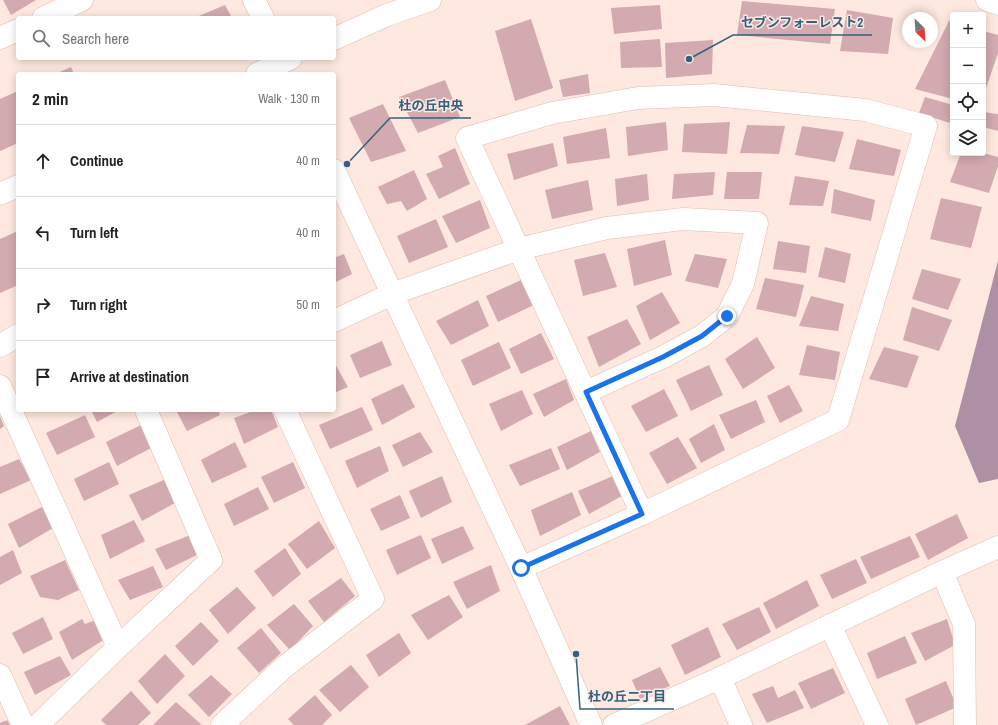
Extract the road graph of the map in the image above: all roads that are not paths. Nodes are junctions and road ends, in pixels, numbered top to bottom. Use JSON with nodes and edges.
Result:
{"nodes":[{"id":1,"x":82,"y":0,"type":"edge"},
{"id":2,"x":254,"y":0,"type":"edge"},
{"id":3,"x":430,"y":0,"type":"edge"},
{"id":4,"x":987,"y":0,"type":"edge"},
{"id":5,"x":998,"y":4,"type":"edge"},
{"id":6,"x":48,"y":16,"type":"edge"},
{"id":7,"x":262,"y":16,"type":"edge"},
{"id":8,"x":16,"y":31,"type":"edge"},
{"id":9,"x":0,"y":38,"type":"edge"},
{"id":10,"x":336,"y":38,"type":"edge"},
{"id":11,"x":287,"y":63,"type":"edge"},
{"id":12,"x":262,"y":72,"type":"edge"},
{"id":13,"x":336,"y":174,"type":"edge"},
{"id":14,"x":16,"y":187,"type":"edge"},
{"id":15,"x":0,"y":194,"type":"edge"},
{"id":16,"x":519,"y":249,"type":"junction"},
{"id":17,"x":392,"y":294,"type":"junction"},
{"id":18,"x":336,"y":320,"type":"edge"},
{"id":19,"x":16,"y":336,"type":"edge"},
{"id":20,"x":0,"y":346,"type":"edge"},
{"id":21,"x":0,"y":386,"type":"edge"},
{"id":22,"x":586,"y":392,"type":"junction"},
{"id":23,"x":147,"y":412,"type":"edge"},
{"id":24,"x":287,"y":412,"type":"edge"},
{"id":25,"x":642,"y":514,"type":"junction"},
{"id":26,"x":998,"y":547,"type":"edge"},
{"id":27,"x":521,"y":568,"type":"junction"},
{"id":28,"x":942,"y":572,"type":"junction"},
{"id":29,"x":830,"y":625,"type":"junction"},
{"id":30,"x":118,"y":647,"type":"junction"},
{"id":31,"x":0,"y":675,"type":"edge"},
{"id":32,"x":720,"y":678,"type":"junction"},
{"id":33,"x":23,"y":725,"type":"edge"},
{"id":34,"x":38,"y":725,"type":"edge"},
{"id":35,"x":222,"y":725,"type":"edge"},
{"id":36,"x":591,"y":725,"type":"edge"},
{"id":37,"x":614,"y":725,"type":"edge"},
{"id":38,"x":741,"y":725,"type":"edge"},
{"id":39,"x":877,"y":725,"type":"edge"},
{"id":40,"x":966,"y":725,"type":"edge"}],
"edges":[{"from":1,"to":6,"type":"street"},
{"from":2,"to":7,"type":"street"},
{"from":3,"to":10,"type":"street"},
{"from":4,"to":5,"type":"street"},
{"from":8,"to":9,"type":"street"},
{"from":11,"to":12,"type":"street"},
{"from":13,"to":17,"type":"street"},
{"from":14,"to":15,"type":"street"},
{"from":16,"to":17,"type":"street"},
{"from":16,"to":22,"type":"street"},
{"from":16,"to":22,"type":"street"},
{"from":16,"to":25,"type":"street"},
{"from":17,"to":18,"type":"street"},
{"from":17,"to":27,"type":"street"},
{"from":19,"to":20,"type":"street"},
{"from":21,"to":30,"type":"street"},
{"from":22,"to":25,"type":"street"},
{"from":23,"to":30,"type":"street"},
{"from":24,"to":35,"type":"street"},
{"from":25,"to":27,"type":"street"},
{"from":26,"to":28,"type":"street"},
{"from":27,"to":36,"type":"street"},
{"from":28,"to":29,"type":"street"},
{"from":28,"to":40,"type":"street"},
{"from":29,"to":32,"type":"street"},
{"from":29,"to":39,"type":"street"},
{"from":30,"to":34,"type":"street"},
{"from":31,"to":33,"type":"street"},
{"from":32,"to":37,"type":"street"},
{"from":32,"to":38,"type":"street"}]}
